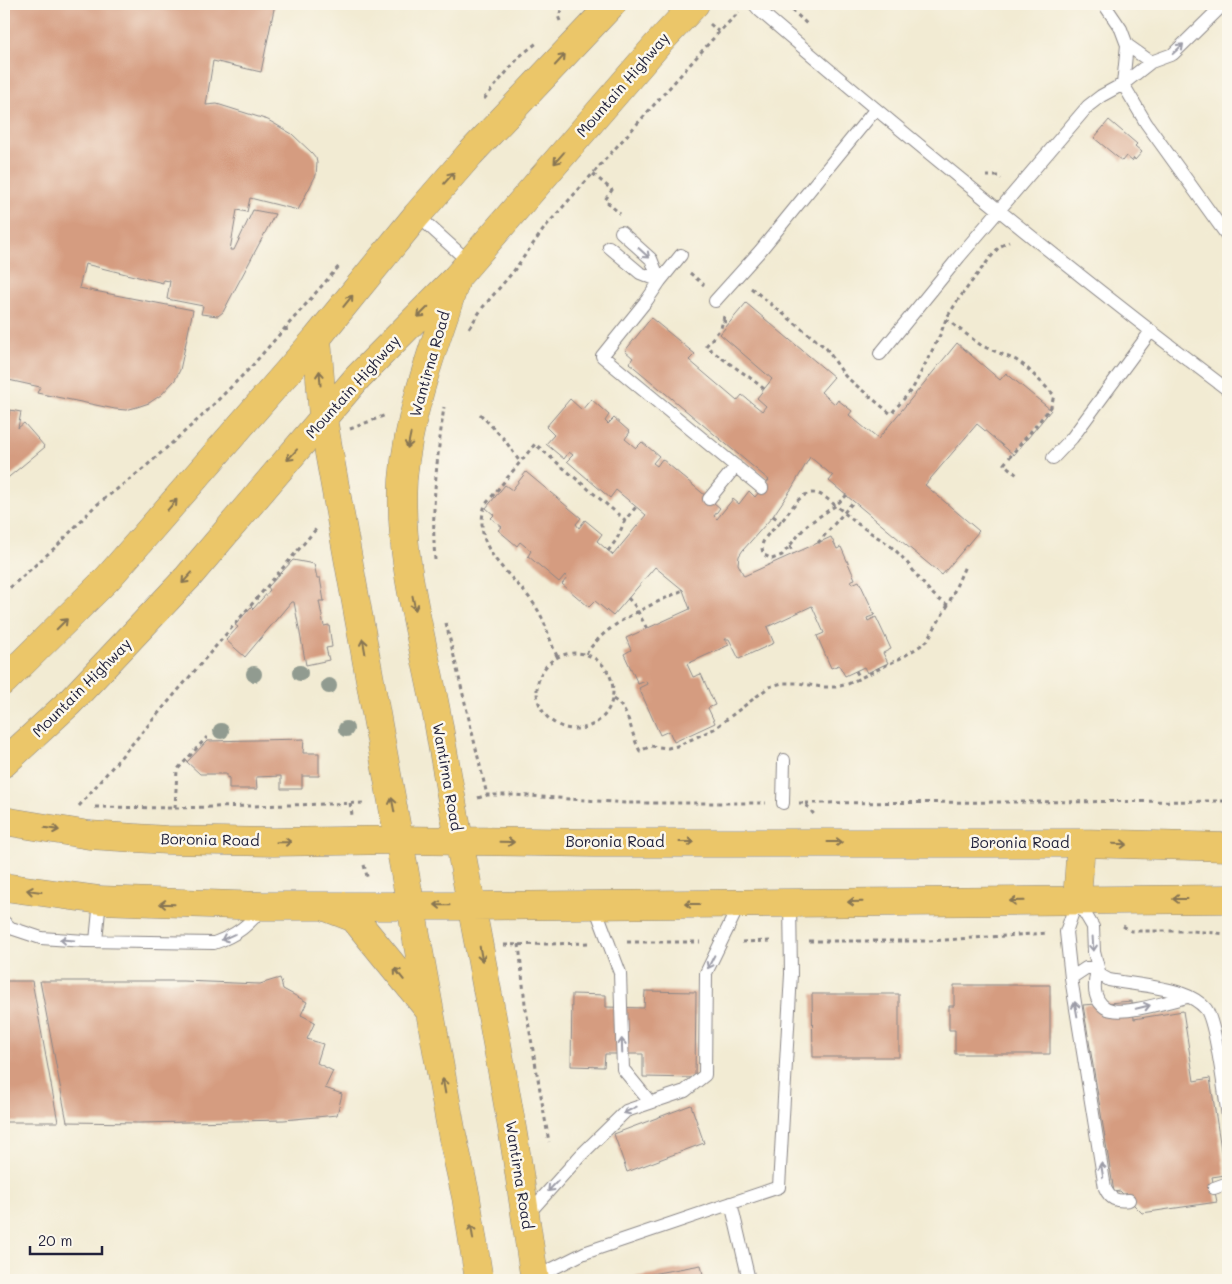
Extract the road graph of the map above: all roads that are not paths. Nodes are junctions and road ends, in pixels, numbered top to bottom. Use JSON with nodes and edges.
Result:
{"nodes":[{"id":1,"x":612,"y":4,"type":"edge"},
{"id":2,"x":695,"y":4,"type":"edge"},
{"id":3,"x":1104,"y":4,"type":"edge"},
{"id":4,"x":1224,"y":4,"type":"edge"},
{"id":5,"x":748,"y":7,"type":"edge"},
{"id":6,"x":1127,"y":45,"type":"junction"},
{"id":7,"x":1151,"y":62,"type":"junction"},
{"id":8,"x":1123,"y":84,"type":"junction"},
{"id":9,"x":875,"y":110,"type":"junction"},
{"id":10,"x":998,"y":211,"type":"junction"},
{"id":11,"x":417,"y":215,"type":"junction"},
{"id":12,"x":620,"y":232,"type":"dead end"},
{"id":13,"x":1228,"y":237,"type":"edge"},
{"id":14,"x":608,"y":247,"type":"dead end"},
{"id":15,"x":681,"y":255,"type":"dead end"},
{"id":16,"x":463,"y":270,"type":"junction"},
{"id":17,"x":660,"y":280,"type":"junction"},
{"id":18,"x":715,"y":301,"type":"dead end"},
{"id":19,"x":1151,"y":331,"type":"junction"},
{"id":20,"x":317,"y":338,"type":"junction"},
{"id":21,"x":880,"y":354,"type":"dead end"},
{"id":22,"x":1228,"y":390,"type":"edge"},
{"id":23,"x":323,"y":418,"type":"junction"},
{"id":24,"x":1053,"y":458,"type":"dead end"},
{"id":25,"x":736,"y":466,"type":"junction"},
{"id":26,"x":762,"y":488,"type":"dead end"},
{"id":27,"x":709,"y":499,"type":"dead end"},
{"id":28,"x":15,"y":663,"type":"edge"},
{"id":29,"x":4,"y":681,"type":"edge"},
{"id":30,"x":784,"y":760,"type":"dead end"},
{"id":31,"x":4,"y":763,"type":"edge"},
{"id":32,"x":783,"y":803,"type":"road end"},
{"id":33,"x":4,"y":821,"type":"edge"},
{"id":34,"x":400,"y":840,"type":"junction"},
{"id":35,"x":458,"y":841,"type":"junction"},
{"id":36,"x":1081,"y":843,"type":"junction"},
{"id":37,"x":1228,"y":847,"type":"edge"},
{"id":38,"x":4,"y":887,"type":"edge"},
{"id":39,"x":1228,"y":899,"type":"edge"},
{"id":40,"x":100,"y":900,"type":"junction"},
{"id":41,"x":1077,"y":900,"type":"junction"},
{"id":42,"x":740,"y":903,"type":"junction"},
{"id":43,"x":790,"y":903,"type":"junction"},
{"id":44,"x":594,"y":904,"type":"junction"},
{"id":45,"x":411,"y":905,"type":"junction"},
{"id":46,"x":264,"y":906,"type":"junction"},
{"id":47,"x":321,"y":906,"type":"junction"},
{"id":48,"x":472,"y":906,"type":"junction"},
{"id":49,"x":6,"y":926,"type":"edge"},
{"id":50,"x":96,"y":941,"type":"junction"},
{"id":51,"x":1097,"y":968,"type":"junction"},
{"id":52,"x":1071,"y":978,"type":"junction"},
{"id":53,"x":1188,"y":996,"type":"junction"},
{"id":54,"x":430,"y":1012,"type":"junction"},
{"id":55,"x":650,"y":1102,"type":"junction"},
{"id":56,"x":1228,"y":1117,"type":"edge"},
{"id":57,"x":1228,"y":1183,"type":"edge"},
{"id":58,"x":1214,"y":1188,"type":"dead end"},
{"id":59,"x":1129,"y":1200,"type":"dead end"},
{"id":60,"x":731,"y":1203,"type":"junction"},
{"id":61,"x":525,"y":1216,"type":"junction"},
{"id":62,"x":529,"y":1279,"type":"edge"},
{"id":63,"x":479,"y":1280,"type":"edge"},
{"id":64,"x":749,"y":1280,"type":"edge"}],
"edges":[{"from":11,"to":1,"type":"main road","one_way":true},
{"from":2,"to":16,"type":"main road","name":"Mountain Highway","one_way":true},
{"from":3,"to":6,"type":"lane"},
{"from":7,"to":4,"type":"lane","one_way":true},
{"from":5,"to":9,"type":"lane"},
{"from":6,"to":7,"type":"lane"},
{"from":6,"to":8,"type":"lane"},
{"from":7,"to":8,"type":"lane"},
{"from":8,"to":10,"type":"lane"},
{"from":8,"to":13,"type":"lane"},
{"from":9,"to":10,"type":"lane"},
{"from":9,"to":18,"type":"lane"},
{"from":10,"to":19,"type":"lane"},
{"from":10,"to":21,"type":"lane"},
{"from":11,"to":16,"type":"lane"},
{"from":20,"to":11,"type":"main road","one_way":true},
{"from":12,"to":17,"type":"lane","one_way":true},
{"from":14,"to":17,"type":"lane"},
{"from":15,"to":17,"type":"lane"},
{"from":16,"to":23,"type":"main road","name":"Mountain Highway","one_way":true},
{"from":16,"to":35,"type":"main road","name":"Wantirna Road","one_way":true},
{"from":17,"to":25,"type":"lane"},
{"from":19,"to":22,"type":"lane"},
{"from":19,"to":24,"type":"lane"},
{"from":23,"to":20,"type":"main road","one_way":true},
{"from":28,"to":20,"type":"main road","one_way":true},
{"from":23,"to":31,"type":"main road","name":"Mountain Highway","one_way":true},
{"from":34,"to":23,"type":"main road","one_way":true},
{"from":25,"to":26,"type":"lane"},
{"from":25,"to":27,"type":"lane"},
{"from":28,"to":29,"type":"main road"},
{"from":30,"to":32,"type":"lane"},
{"from":33,"to":34,"type":"main road","name":"Boronia Road","one_way":true},
{"from":34,"to":35,"type":"main road","name":"Boronia Road"},
{"from":34,"to":45,"type":"main road"},
{"from":35,"to":36,"type":"main road","name":"Boronia Road","one_way":true},
{"from":35,"to":48,"type":"main road","name":"Wantirna Road"},
{"from":36,"to":37,"type":"main road","name":"Boronia Road","one_way":true},
{"from":36,"to":41,"type":"main road"},
{"from":40,"to":38,"type":"main road","one_way":true},
{"from":39,"to":41,"type":"main road","one_way":true},
{"from":46,"to":40,"type":"main road","one_way":true},
{"from":40,"to":50,"type":"lane"},
{"from":41,"to":43,"type":"main road","one_way":true},
{"from":41,"to":51,"type":"lane","one_way":true},
{"from":41,"to":52,"type":"lane"},
{"from":42,"to":43,"type":"main road"},
{"from":42,"to":44,"type":"main road","one_way":true},
{"from":42,"to":55,"type":"lane","one_way":true},
{"from":43,"to":60,"type":"lane"},
{"from":44,"to":48,"type":"main road"},
{"from":55,"to":44,"type":"lane","one_way":true},
{"from":45,"to":47,"type":"main road"},
{"from":48,"to":45,"type":"main road","one_way":true},
{"from":45,"to":54,"type":"main road"},
{"from":46,"to":47,"type":"main road"},
{"from":46,"to":50,"type":"lane","one_way":true},
{"from":54,"to":47,"type":"main road","one_way":true},
{"from":48,"to":61,"type":"main road","name":"Wantirna Road","one_way":true},
{"from":50,"to":49,"type":"lane","one_way":true},
{"from":51,"to":52,"type":"lane"},
{"from":51,"to":53,"type":"lane"},
{"from":51,"to":53,"type":"lane","one_way":true},
{"from":59,"to":52,"type":"lane","one_way":true},
{"from":53,"to":56,"type":"lane"},
{"from":63,"to":54,"type":"main road","one_way":true},
{"from":55,"to":61,"type":"lane","one_way":true},
{"from":57,"to":58,"type":"lane"},
{"from":60,"to":62,"type":"lane"},
{"from":60,"to":64,"type":"lane"},
{"from":61,"to":62,"type":"main road","name":"Wantirna Road"}]}
